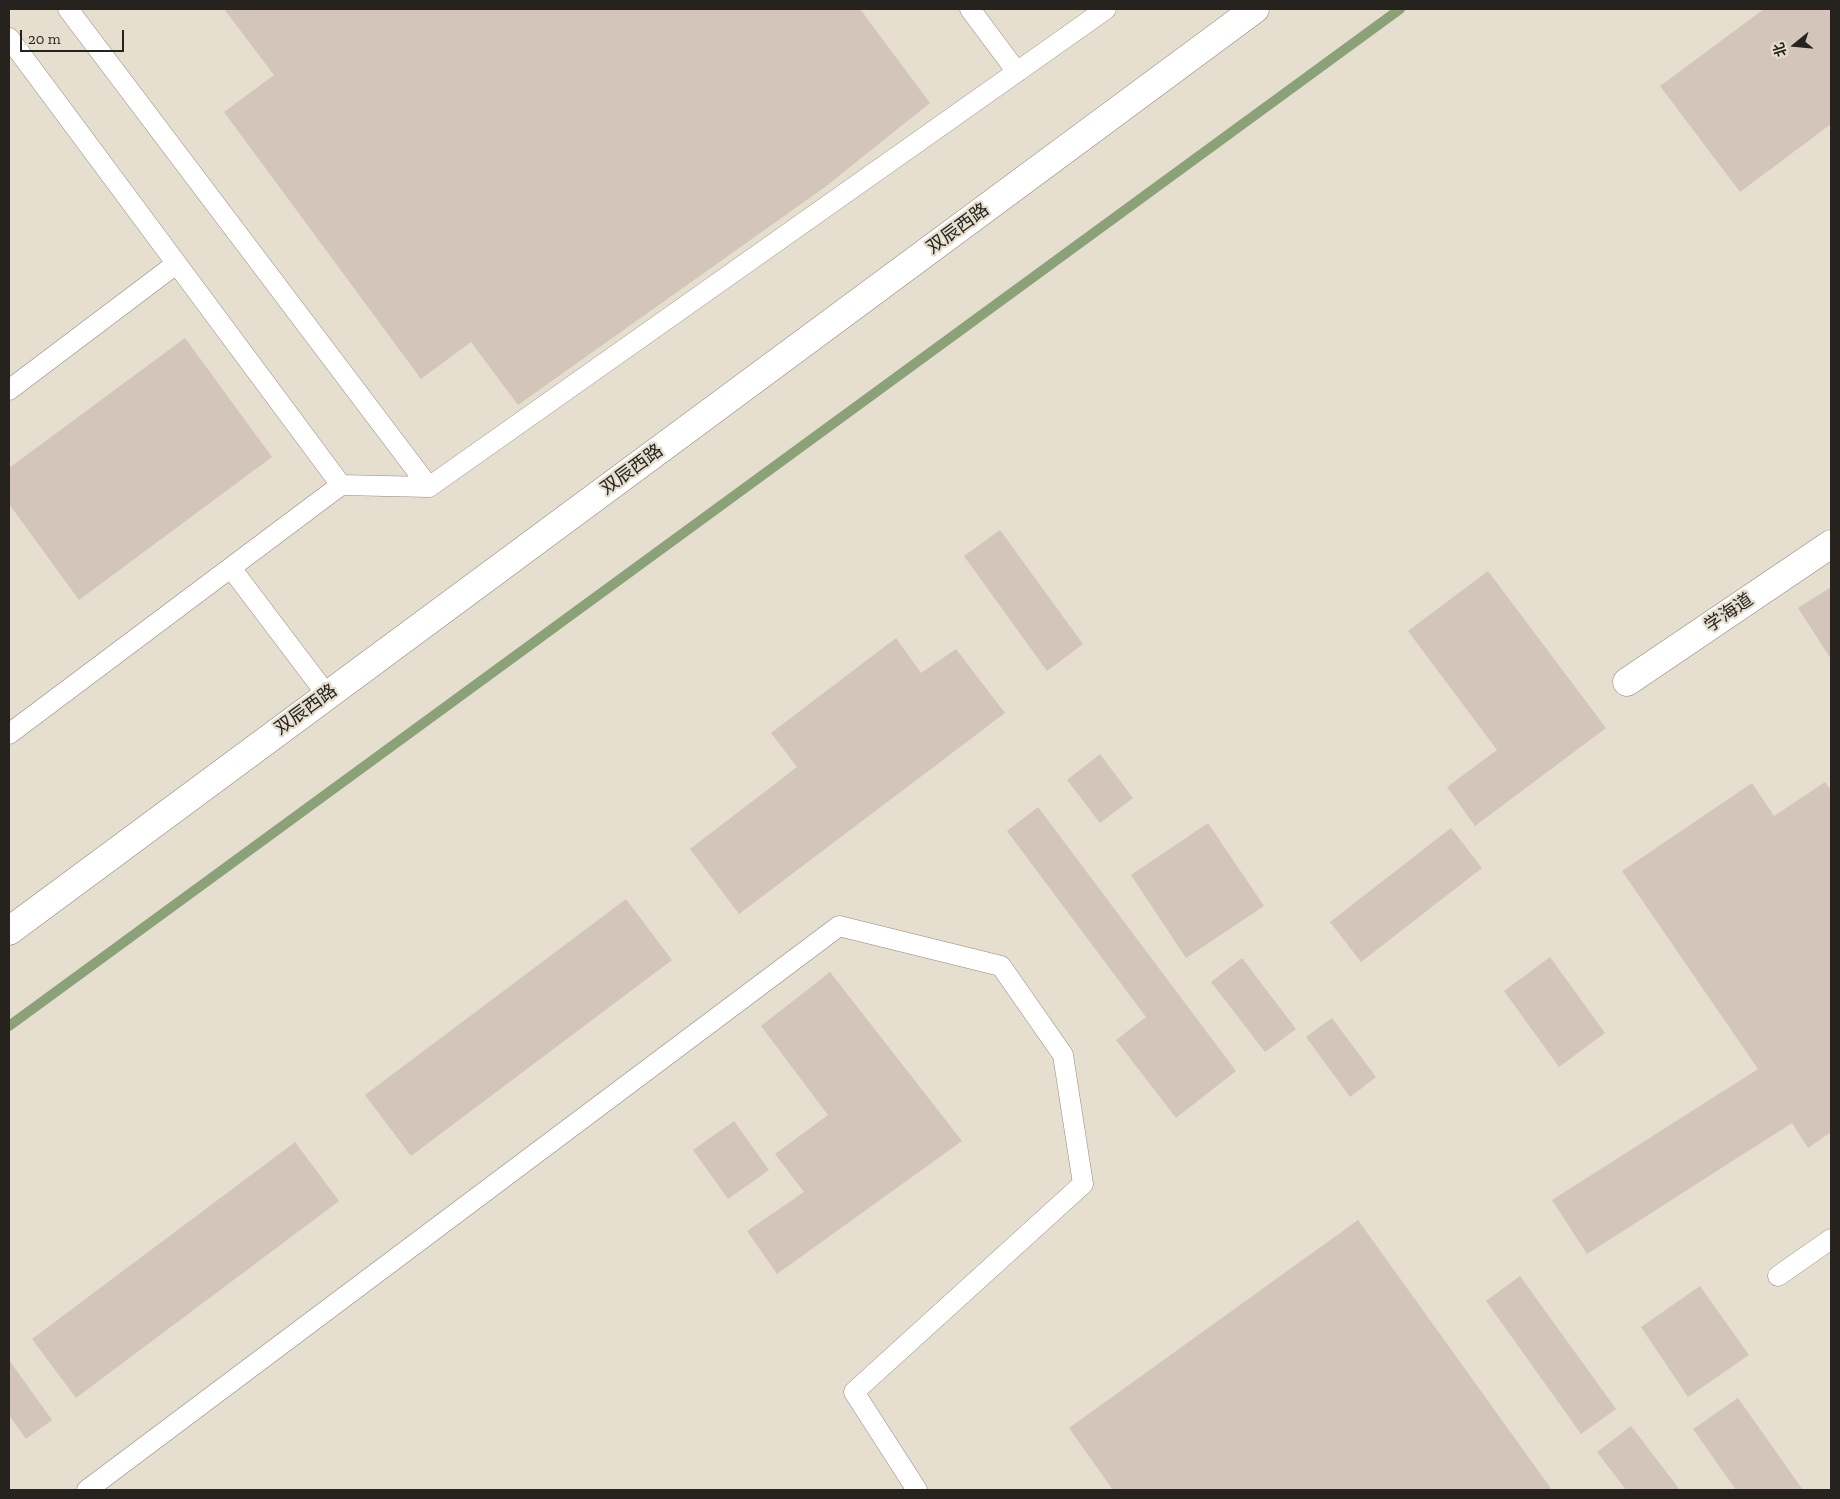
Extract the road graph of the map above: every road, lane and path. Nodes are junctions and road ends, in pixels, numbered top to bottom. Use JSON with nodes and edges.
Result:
{"nodes":[{"id":1,"x":68,"y":9,"type":"edge"},
{"id":2,"x":970,"y":9,"type":"edge"},
{"id":3,"x":1106,"y":9,"type":"edge"},
{"id":4,"x":1255,"y":9,"type":"edge"},
{"id":5,"x":9,"y":38,"type":"edge"},
{"id":6,"x":1017,"y":72,"type":"junction"},
{"id":7,"x":176,"y":264,"type":"junction"},
{"id":8,"x":9,"y":390,"type":"edge"},
{"id":9,"x":341,"y":484,"type":"junction"},
{"id":10,"x":429,"y":487,"type":"junction"},
{"id":11,"x":1831,"y":544,"type":"edge"},
{"id":12,"x":231,"y":568,"type":"junction"},
{"id":13,"x":1627,"y":682,"type":"dead end"},
{"id":14,"x":327,"y":695,"type":"junction"},
{"id":15,"x":9,"y":734,"type":"edge"},
{"id":16,"x":9,"y":930,"type":"edge"},
{"id":17,"x":1831,"y":1239,"type":"edge"},
{"id":18,"x":1778,"y":1276,"type":"dead end"},
{"id":19,"x":87,"y":1490,"type":"edge"},
{"id":20,"x":917,"y":1490,"type":"edge"}],
"edges":[{"from":1,"to":10,"type":"lane"},
{"from":2,"to":6,"type":"lane"},
{"from":3,"to":6,"type":"lane"},
{"from":4,"to":14,"type":"main road","name":"双辰西路"},
{"from":5,"to":7,"type":"lane"},
{"from":6,"to":10,"type":"lane"},
{"from":7,"to":8,"type":"lane"},
{"from":7,"to":9,"type":"lane"},
{"from":9,"to":10,"type":"lane"},
{"from":9,"to":12,"type":"lane"},
{"from":11,"to":13,"type":"main road","name":"学海道"},
{"from":12,"to":14,"type":"lane"},
{"from":12,"to":15,"type":"lane"},
{"from":14,"to":16,"type":"main road","name":"双辰西路"},
{"from":17,"to":18,"type":"lane"},
{"from":19,"to":20,"type":"lane"}]}
